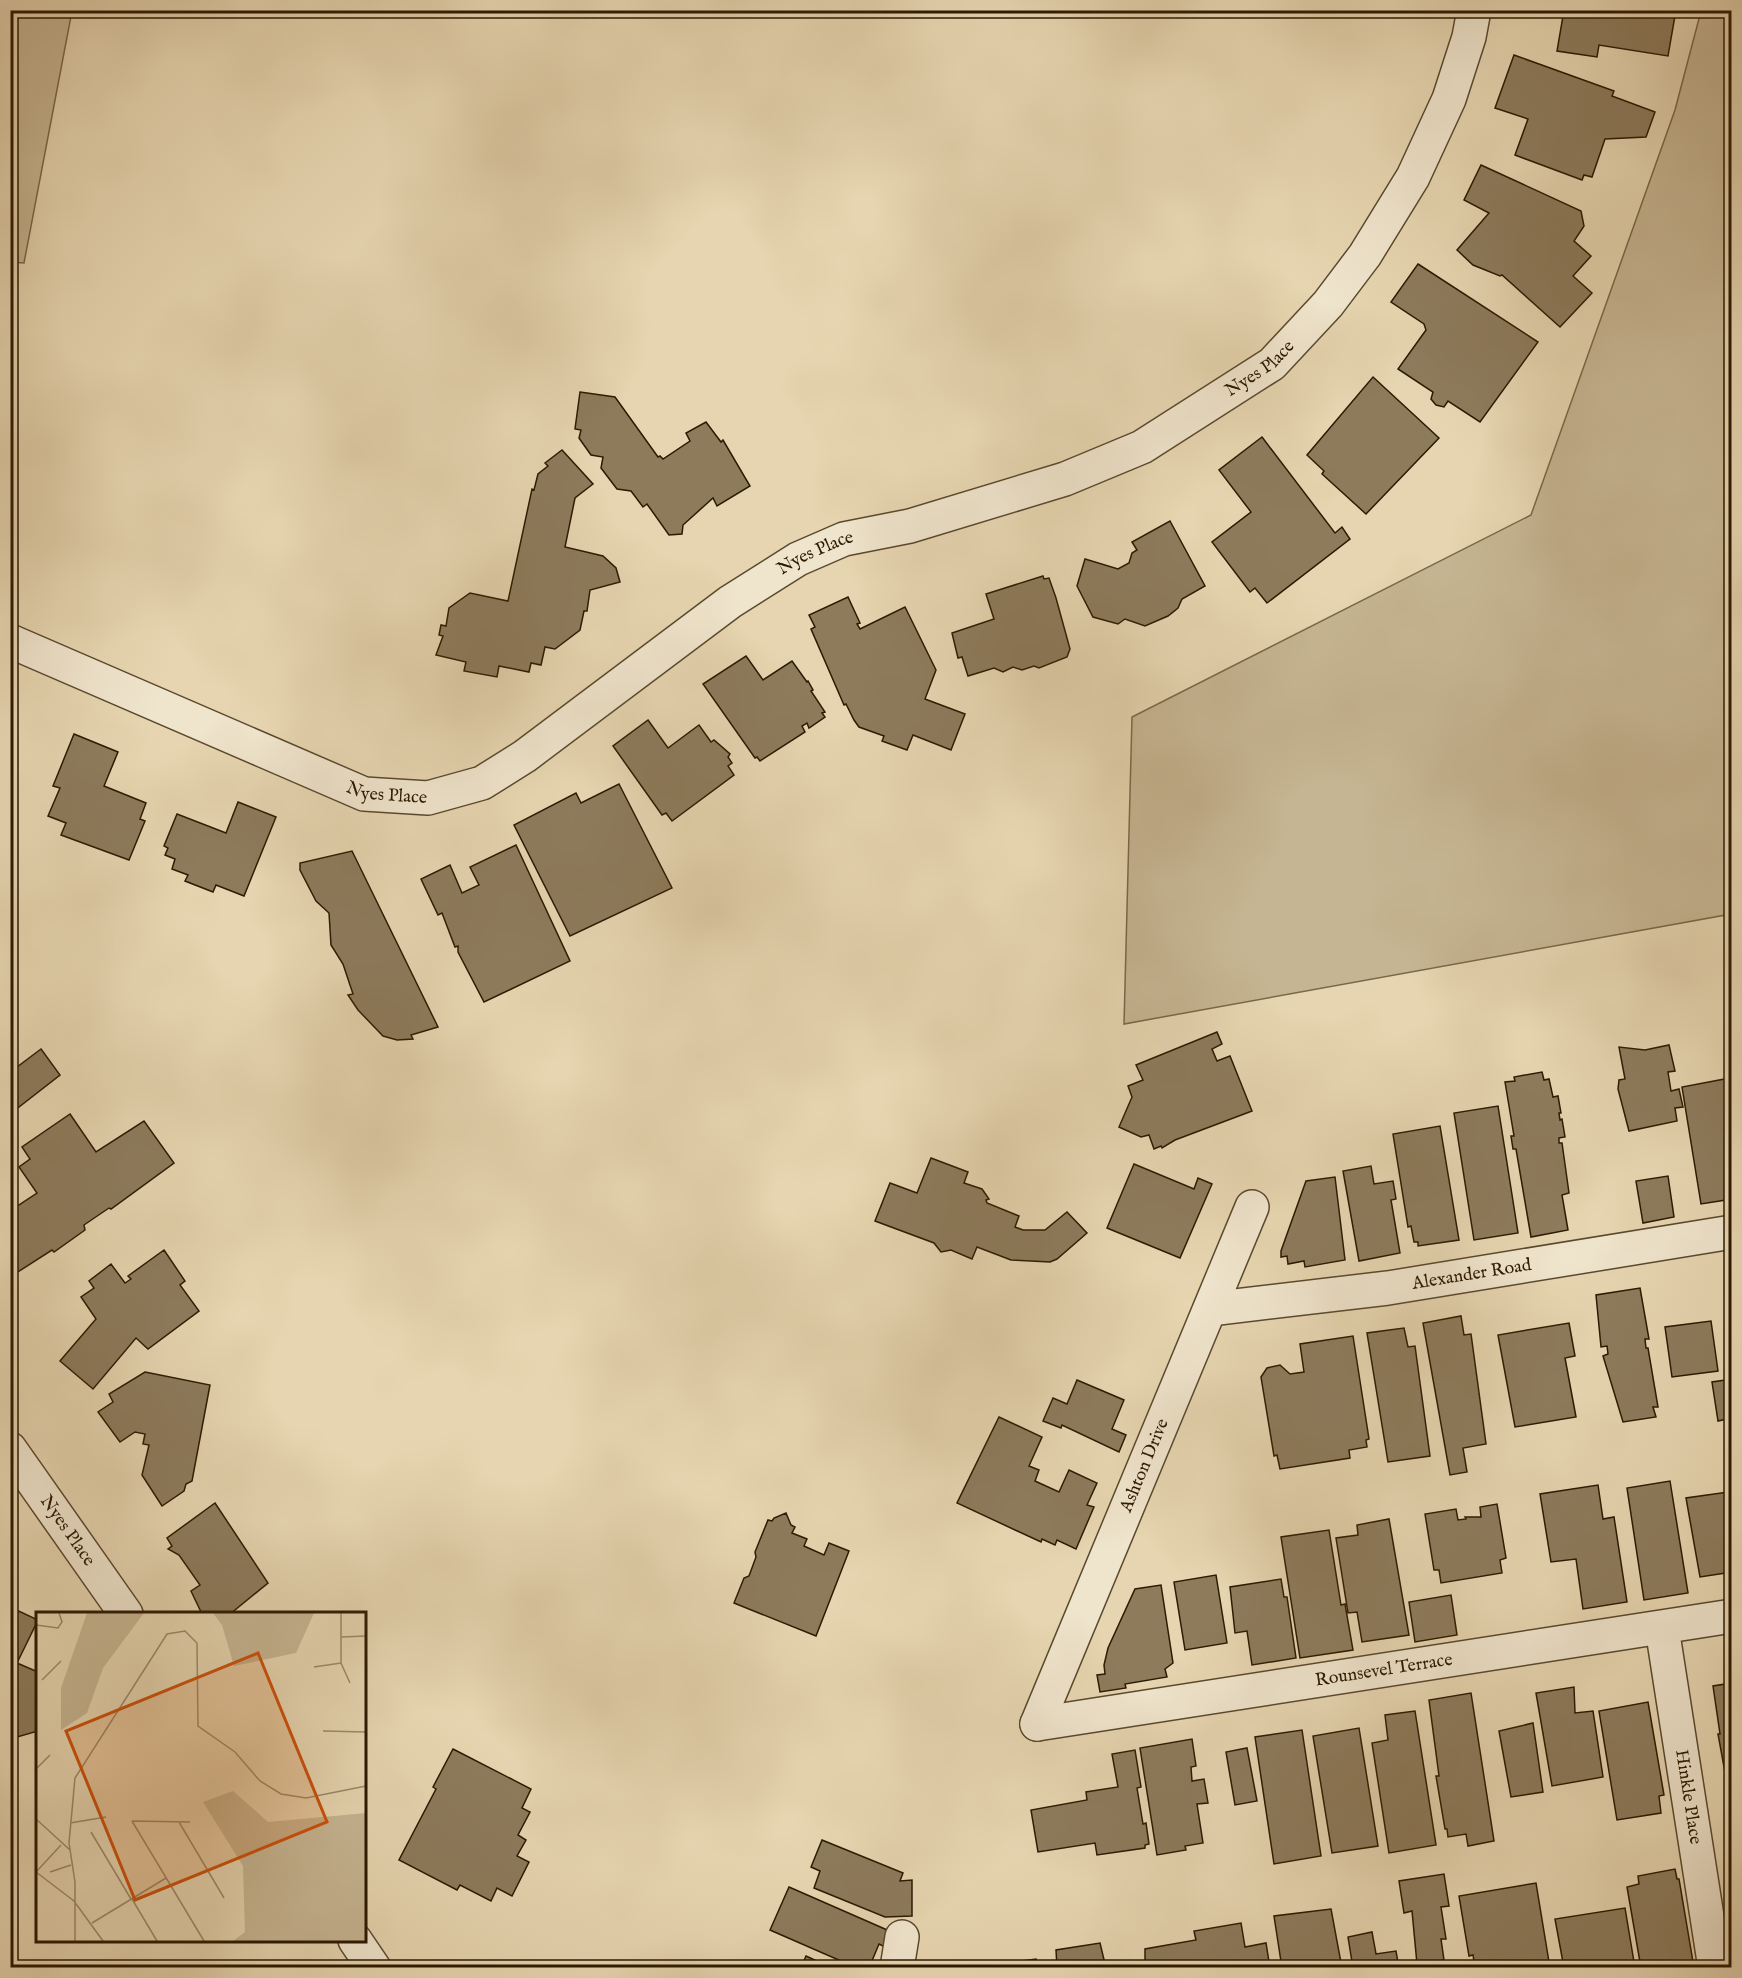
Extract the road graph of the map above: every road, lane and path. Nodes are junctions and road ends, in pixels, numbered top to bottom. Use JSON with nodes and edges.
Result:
{"nodes":[{"id":1,"x":1474,"y":10,"type":"edge"},
{"id":2,"x":10,"y":641,"type":"edge"},
{"id":3,"x":1252,"y":1207,"type":"dead end"},
{"id":4,"x":1731,"y":1232,"type":"edge"},
{"id":5,"x":1210,"y":1309,"type":"junction"},
{"id":6,"x":10,"y":1449,"type":"edge"},
{"id":7,"x":125,"y":1612,"type":"edge"},
{"id":8,"x":1731,"y":1616,"type":"edge"},
{"id":9,"x":1662,"y":1628,"type":"junction"},
{"id":10,"x":1037,"y":1724,"type":"joint"},
{"id":11,"x":356,"y":1942,"type":"edge"},
{"id":12,"x":374,"y":1968,"type":"edge"},
{"id":13,"x":1715,"y":1968,"type":"edge"}],
"edges":[{"from":1,"to":2,"type":"street","name":"Nyes Place"},
{"from":3,"to":5,"type":"street","name":"Ashton Drive"},
{"from":4,"to":5,"type":"street","name":"Alexander Road"},
{"from":5,"to":10,"type":"street","name":"Ashton Drive"},
{"from":6,"to":7,"type":"street","name":"Nyes Place"},
{"from":8,"to":9,"type":"street","name":"Rounsevel Terrace"},
{"from":9,"to":10,"type":"street","name":"Rounsevel Terrace"},
{"from":9,"to":13,"type":"street","name":"Hinkle Place"},
{"from":11,"to":12,"type":"street"}]}
